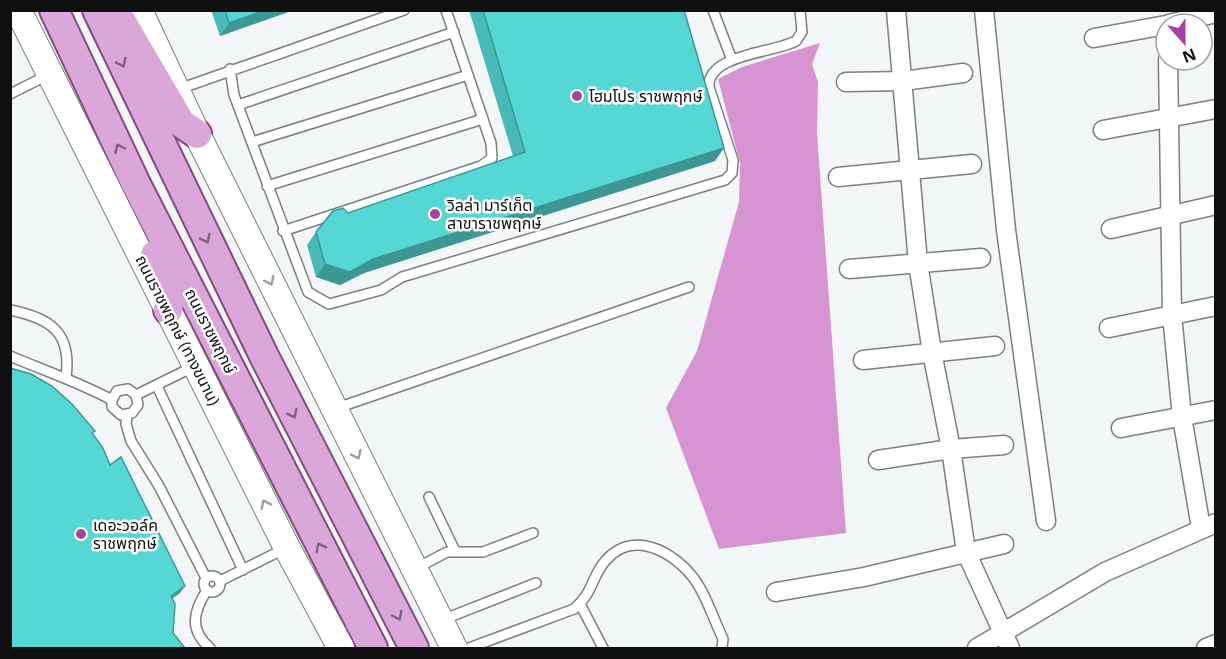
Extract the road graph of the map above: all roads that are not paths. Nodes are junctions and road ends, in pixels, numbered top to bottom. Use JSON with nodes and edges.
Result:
{"nodes":[{"id":1,"x":54,"y":10,"type":"edge"},
{"id":2,"x":97,"y":10,"type":"edge"},
{"id":3,"x":115,"y":10,"type":"edge"},
{"id":4,"x":139,"y":10,"type":"edge"},
{"id":5,"x":404,"y":10,"type":"edge"},
{"id":6,"x":446,"y":10,"type":"edge"},
{"id":7,"x":713,"y":10,"type":"edge"},
{"id":8,"x":800,"y":10,"type":"edge"},
{"id":9,"x":896,"y":10,"type":"edge"},
{"id":10,"x":984,"y":10,"type":"edge"},
{"id":11,"x":21,"y":23,"type":"edge"},
{"id":12,"x":1154,"y":26,"type":"edge"},
{"id":13,"x":454,"y":32,"type":"junction"},
{"id":14,"x":1094,"y":38,"type":"dead end"},
{"id":15,"x":732,"y":60,"type":"junction"},
{"id":16,"x":230,"y":69,"type":"junction"},
{"id":17,"x":1168,"y":72,"type":"edge"},
{"id":18,"x":963,"y":73,"type":"dead end"},
{"id":19,"x":50,"y":74,"type":"junction"},
{"id":20,"x":468,"y":75,"type":"junction"},
{"id":21,"x":903,"y":81,"type":"junction"},
{"id":22,"x":846,"y":82,"type":"dead end"},
{"id":23,"x":176,"y":90,"type":"junction"},
{"id":24,"x":10,"y":94,"type":"edge"},
{"id":25,"x":238,"y":105,"type":"junction"},
{"id":26,"x":1215,"y":109,"type":"edge"},
{"id":27,"x":1170,"y":117,"type":"junction"},
{"id":28,"x":483,"y":119,"type":"junction"},
{"id":29,"x":1103,"y":130,"type":"dead end"},
{"id":30,"x":197,"y":134,"type":"junction"},
{"id":31,"x":252,"y":142,"type":"junction"},
{"id":32,"x":972,"y":164,"type":"dead end"},
{"id":33,"x":909,"y":172,"type":"junction"},
{"id":34,"x":838,"y":177,"type":"dead end"},
{"id":35,"x":136,"y":184,"type":"junction"},
{"id":36,"x":267,"y":186,"type":"junction"},
{"id":37,"x":1215,"y":205,"type":"edge"},
{"id":38,"x":1170,"y":216,"type":"junction"},
{"id":39,"x":1111,"y":229,"type":"dead end"},
{"id":40,"x":283,"y":231,"type":"junction"},
{"id":41,"x":981,"y":258,"type":"dead end"},
{"id":42,"x":918,"y":263,"type":"junction"},
{"id":43,"x":849,"y":269,"type":"dead end"},
{"id":44,"x":689,"y":287,"type":"dead end"},
{"id":45,"x":1215,"y":306,"type":"edge"},
{"id":46,"x":10,"y":310,"type":"edge"},
{"id":47,"x":168,"y":310,"type":"junction"},
{"id":48,"x":1172,"y":315,"type":"junction"},
{"id":49,"x":1109,"y":328,"type":"dead end"},
{"id":50,"x":995,"y":346,"type":"dead end"},
{"id":51,"x":932,"y":352,"type":"junction"},
{"id":52,"x":10,"y":356,"type":"edge"},
{"id":53,"x":863,"y":360,"type":"dead end"},
{"id":54,"x":196,"y":365,"type":"junction"},
{"id":55,"x":66,"y":377,"type":"junction"},
{"id":56,"x":157,"y":387,"type":"junction"},
{"id":57,"x":136,"y":395,"type":"junction"},
{"id":58,"x":112,"y":400,"type":"junction"},
{"id":59,"x":334,"y":409,"type":"junction"},
{"id":60,"x":1215,"y":410,"type":"edge"},
{"id":61,"x":127,"y":415,"type":"junction"},
{"id":62,"x":1182,"y":417,"type":"junction"},
{"id":63,"x":1121,"y":428,"type":"dead end"},
{"id":64,"x":1004,"y":445,"type":"dead end"},
{"id":65,"x":951,"y":449,"type":"junction"},
{"id":66,"x":878,"y":460,"type":"dead end"},
{"id":67,"x":429,"y":497,"type":"dead end"},
{"id":68,"x":1046,"y":521,"type":"dead end"},
{"id":69,"x":1208,"y":525,"type":"edge"},
{"id":70,"x":533,"y":533,"type":"dead end"},
{"id":71,"x":1004,"y":544,"type":"dead end"},
{"id":72,"x":286,"y":548,"type":"junction"},
{"id":73,"x":455,"y":551,"type":"junction"},
{"id":74,"x":966,"y":552,"type":"junction"},
{"id":75,"x":243,"y":570,"type":"junction"},
{"id":76,"x":413,"y":570,"type":"junction"},
{"id":77,"x":206,"y":578,"type":"junction"},
{"id":78,"x":220,"y":581,"type":"junction"},
{"id":79,"x":536,"y":583,"type":"dead end"},
{"id":80,"x":207,"y":590,"type":"junction"},
{"id":81,"x":776,"y":592,"type":"dead end"},
{"id":82,"x":580,"y":604,"type":"junction"},
{"id":83,"x":440,"y":621,"type":"junction"},
{"id":84,"x":1006,"y":641,"type":"edge"},
{"id":85,"x":1215,"y":644,"type":"edge"},
{"id":86,"x":210,"y":648,"type":"edge"},
{"id":87,"x":341,"y":648,"type":"edge"},
{"id":88,"x":373,"y":648,"type":"edge"},
{"id":89,"x":414,"y":648,"type":"edge"},
{"id":90,"x":454,"y":648,"type":"edge"},
{"id":91,"x":469,"y":648,"type":"edge"},
{"id":92,"x":603,"y":648,"type":"edge"},
{"id":93,"x":722,"y":648,"type":"edge"},
{"id":94,"x":977,"y":648,"type":"edge"},
{"id":95,"x":1206,"y":648,"type":"edge"}],
"edges":[{"from":35,"to":1,"type":"main road","name":"ถนนราชพฤกษ์","one_way":true},
{"from":2,"to":89,"type":"main road","one_way":true},
{"from":3,"to":30,"type":"main road"},
{"from":4,"to":23,"type":"main road"},
{"from":5,"to":16,"type":"lane"},
{"from":6,"to":13,"type":"lane"},
{"from":7,"to":15,"type":"lane"},
{"from":8,"to":15,"type":"lane"},
{"from":9,"to":21,"type":"street"},
{"from":10,"to":68,"type":"street"},
{"from":11,"to":19,"type":"main road","name":"ถนนราชพฤกษ์ (ทางขนาน)"},
{"from":12,"to":14,"type":"street"},
{"from":13,"to":20,"type":"lane"},
{"from":13,"to":25,"type":"lane"},
{"from":15,"to":40,"type":"lane"},
{"from":16,"to":23,"type":"lane"},
{"from":16,"to":25,"type":"lane"},
{"from":17,"to":27,"type":"street"},
{"from":18,"to":21,"type":"street"},
{"from":19,"to":24,"type":"lane"},
{"from":19,"to":47,"type":"main road","name":"ถนนราชพฤกษ์ (ทางขนาน)"},
{"from":20,"to":28,"type":"lane"},
{"from":20,"to":31,"type":"lane"},
{"from":21,"to":22,"type":"street"},
{"from":21,"to":33,"type":"street"},
{"from":23,"to":30,"type":"main road"},
{"from":25,"to":31,"type":"lane"},
{"from":26,"to":27,"type":"street"},
{"from":27,"to":29,"type":"street"},
{"from":27,"to":38,"type":"street"},
{"from":28,"to":36,"type":"lane"},
{"from":28,"to":40,"type":"lane"},
{"from":30,"to":59,"type":"main road","one_way":true},
{"from":31,"to":36,"type":"lane"},
{"from":32,"to":33,"type":"street"},
{"from":33,"to":34,"type":"street"},
{"from":33,"to":42,"type":"street"},
{"from":35,"to":47,"type":"main road"},
{"from":88,"to":35,"type":"main road","name":"ถนนราชพฤกษ์","one_way":true},
{"from":36,"to":40,"type":"lane"},
{"from":37,"to":38,"type":"street"},
{"from":38,"to":39,"type":"street"},
{"from":38,"to":48,"type":"street"},
{"from":41,"to":42,"type":"street"},
{"from":42,"to":43,"type":"street"},
{"from":42,"to":51,"type":"street"},
{"from":44,"to":59,"type":"lane"},
{"from":45,"to":48,"type":"street"},
{"from":46,"to":55,"type":"lane"},
{"from":47,"to":54,"type":"main road","name":"ถนนราชพฤกษ์ (ทางขนาน)"},
{"from":48,"to":49,"type":"street"},
{"from":48,"to":62,"type":"street"},
{"from":50,"to":51,"type":"street"},
{"from":51,"to":53,"type":"street"},
{"from":51,"to":65,"type":"street"},
{"from":52,"to":55,"type":"lane"},
{"from":54,"to":56,"type":"lane"},
{"from":72,"to":54,"type":"main road","name":"ถนนราชพฤกษ์ (ทางขนาน)","one_way":true},
{"from":55,"to":58,"type":"lane"},
{"from":56,"to":57,"type":"lane"},
{"from":56,"to":75,"type":"lane"},
{"from":57,"to":58,"type":"lane"},
{"from":57,"to":61,"type":"lane"},
{"from":58,"to":61,"type":"lane"},
{"from":59,"to":76,"type":"main road","one_way":true},
{"from":60,"to":62,"type":"street"},
{"from":61,"to":77,"type":"lane"},
{"from":62,"to":63,"type":"street"},
{"from":62,"to":69,"type":"street"},
{"from":64,"to":65,"type":"street"},
{"from":65,"to":66,"type":"street"},
{"from":65,"to":74,"type":"street"},
{"from":67,"to":73,"type":"lane"},
{"from":69,"to":84,"type":"street"},
{"from":70,"to":73,"type":"lane"},
{"from":71,"to":74,"type":"street"},
{"from":72,"to":75,"type":"lane"},
{"from":72,"to":87,"type":"main road","name":"ถนนราชพฤกษ์ (ทางขนาน)"},
{"from":73,"to":76,"type":"lane"},
{"from":74,"to":81,"type":"street"},
{"from":74,"to":84,"type":"street"},
{"from":75,"to":78,"type":"lane"},
{"from":76,"to":83,"type":"main road"},
{"from":77,"to":78,"type":"lane"},
{"from":77,"to":80,"type":"lane"},
{"from":78,"to":80,"type":"lane"},
{"from":79,"to":83,"type":"lane"},
{"from":80,"to":86,"type":"lane"},
{"from":82,"to":91,"type":"lane"},
{"from":82,"to":92,"type":"lane"},
{"from":82,"to":93,"type":"lane"},
{"from":83,"to":90,"type":"main road"},
{"from":84,"to":94,"type":"street"},
{"from":85,"to":95,"type":"street"}]}
